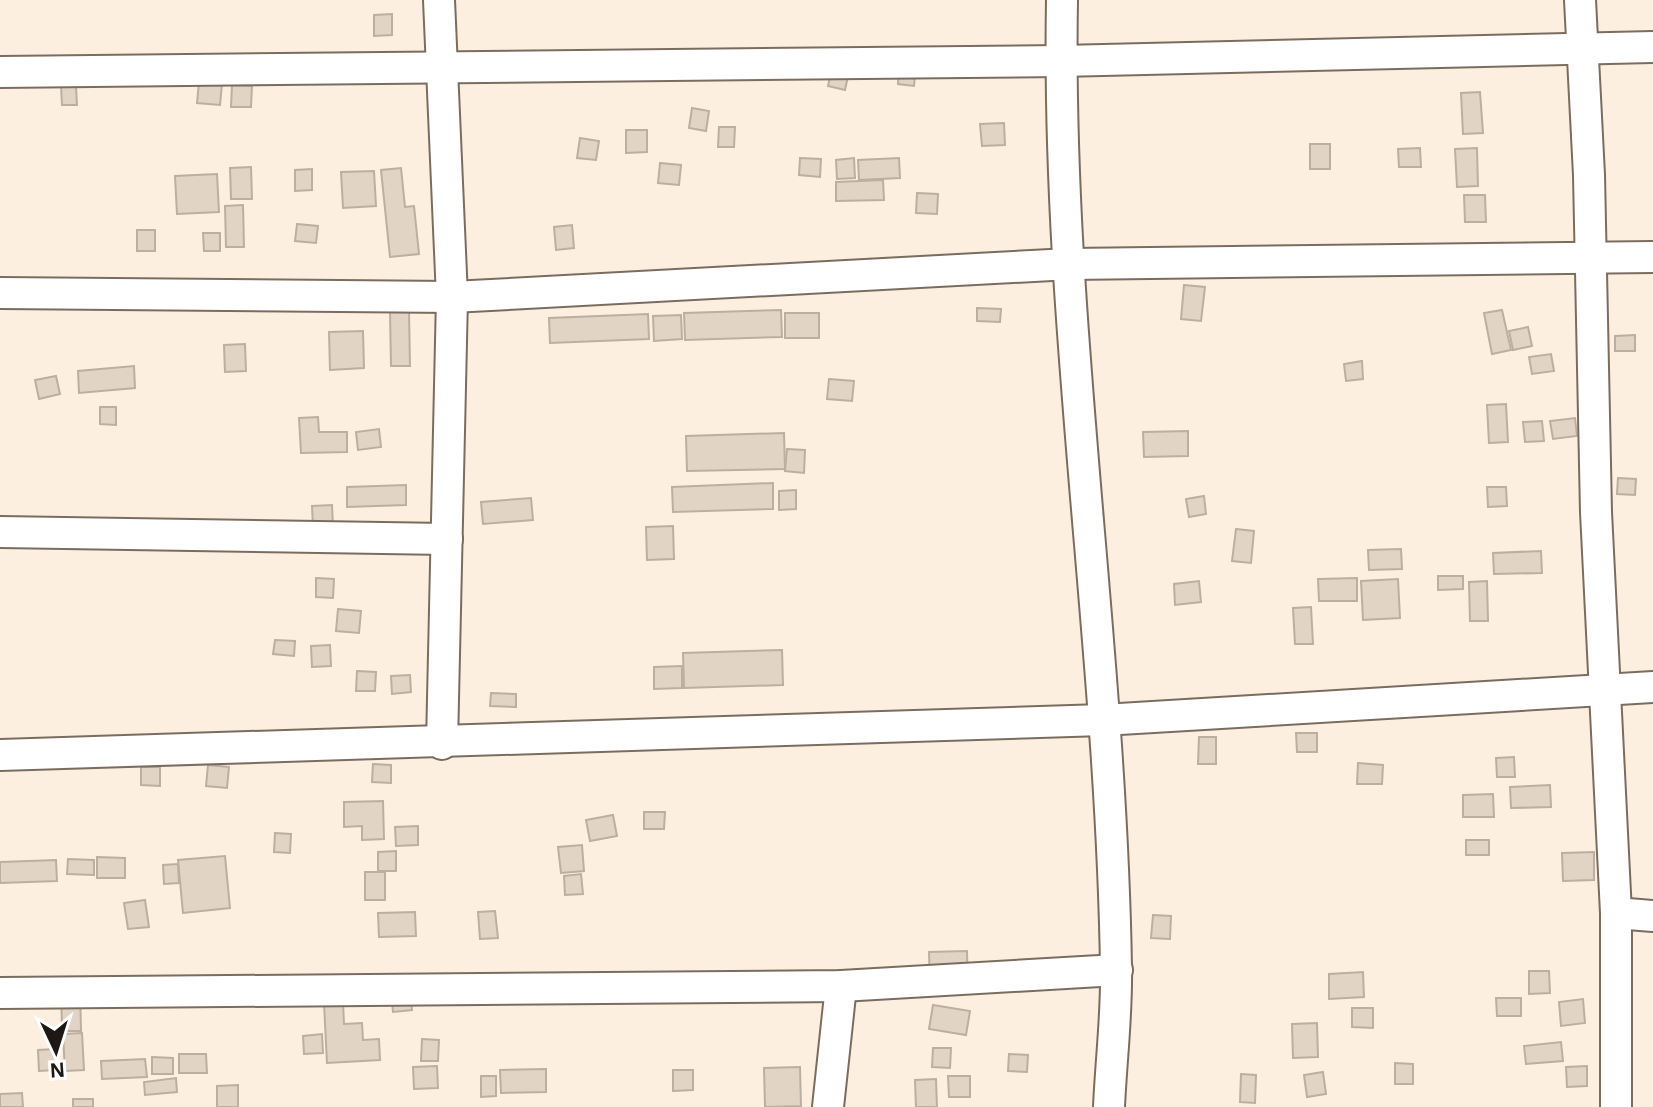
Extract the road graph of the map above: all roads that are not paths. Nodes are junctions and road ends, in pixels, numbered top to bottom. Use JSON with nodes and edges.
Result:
{"nodes":[{"id":1,"x":439,"y":0,"type":"edge"},
{"id":2,"x":1062,"y":0,"type":"edge"},
{"id":3,"x":1580,"y":0,"type":"edge"},
{"id":4,"x":1653,"y":47,"type":"edge"},
{"id":5,"x":1581,"y":49,"type":"junction"},
{"id":6,"x":1061,"y":61,"type":"junction"},
{"id":7,"x":441,"y":67,"type":"junction"},
{"id":8,"x":0,"y":72,"type":"edge"},
{"id":9,"x":1653,"y":257,"type":"edge"},
{"id":10,"x":1591,"y":259,"type":"junction"},
{"id":11,"x":1070,"y":264,"type":"junction"},
{"id":12,"x":0,"y":293,"type":"edge"},
{"id":13,"x":452,"y":297,"type":"junction"},
{"id":14,"x":0,"y":532,"type":"edge"},
{"id":15,"x":447,"y":539,"type":"junction"},
{"id":16,"x":1606,"y":687,"type":"junction"},
{"id":17,"x":1653,"y":687,"type":"edge"},
{"id":18,"x":1103,"y":720,"type":"junction"},
{"id":19,"x":442,"y":744,"type":"junction"},
{"id":20,"x":0,"y":755,"type":"edge"},
{"id":21,"x":1616,"y":913,"type":"junction"},
{"id":22,"x":1653,"y":916,"type":"edge"},
{"id":23,"x":1117,"y":970,"type":"junction"},
{"id":24,"x":841,"y":986,"type":"junction"},
{"id":25,"x":0,"y":993,"type":"edge"},
{"id":26,"x":828,"y":1107,"type":"edge"},
{"id":27,"x":1109,"y":1107,"type":"edge"},
{"id":28,"x":1616,"y":1107,"type":"edge"}],
"edges":[{"from":1,"to":7,"type":"street"},
{"from":2,"to":6,"type":"street"},
{"from":3,"to":5,"type":"street"},
{"from":4,"to":5,"type":"street"},
{"from":5,"to":6,"type":"street"},
{"from":5,"to":10,"type":"street"},
{"from":6,"to":7,"type":"street"},
{"from":6,"to":11,"type":"street"},
{"from":7,"to":8,"type":"street"},
{"from":7,"to":13,"type":"street"},
{"from":9,"to":10,"type":"street"},
{"from":10,"to":11,"type":"street"},
{"from":10,"to":16,"type":"street"},
{"from":11,"to":13,"type":"street"},
{"from":11,"to":18,"type":"street"},
{"from":12,"to":13,"type":"street"},
{"from":13,"to":15,"type":"street"},
{"from":14,"to":15,"type":"street"},
{"from":15,"to":19,"type":"street"},
{"from":16,"to":17,"type":"street"},
{"from":16,"to":18,"type":"street"},
{"from":16,"to":21,"type":"street"},
{"from":18,"to":19,"type":"street"},
{"from":18,"to":23,"type":"street"},
{"from":19,"to":20,"type":"street"},
{"from":21,"to":22,"type":"street"},
{"from":21,"to":28,"type":"street"},
{"from":23,"to":24,"type":"street"},
{"from":23,"to":27,"type":"street"},
{"from":24,"to":25,"type":"street"},
{"from":24,"to":26,"type":"street"}]}
